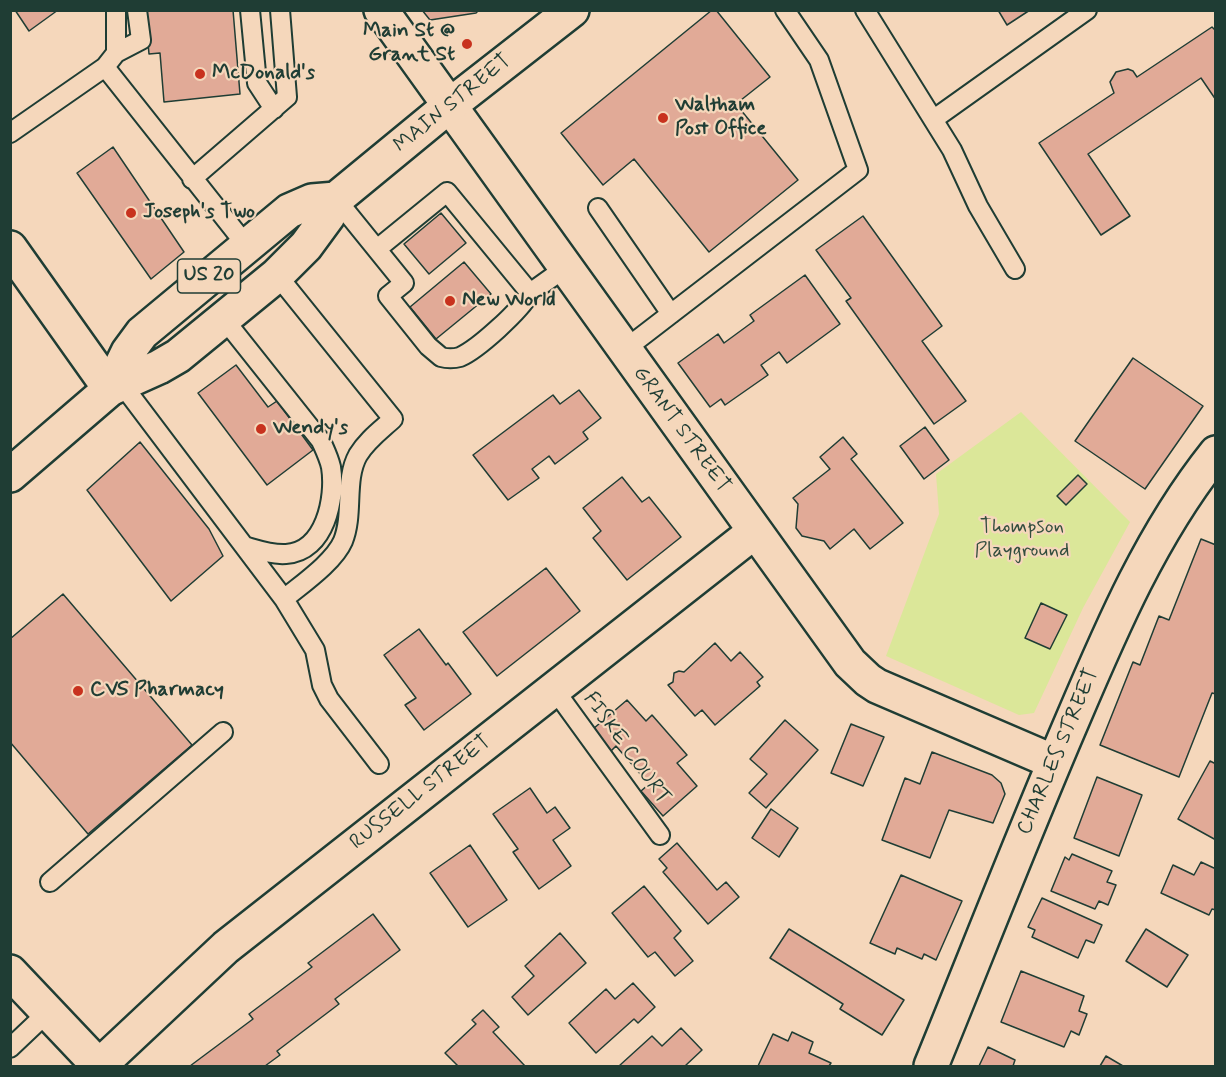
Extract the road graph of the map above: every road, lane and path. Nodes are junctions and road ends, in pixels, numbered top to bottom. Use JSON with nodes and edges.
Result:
{"nodes":[{"id":1,"x":116,"y":10,"type":"edge"},
{"id":2,"x":137,"y":10,"type":"edge"},
{"id":3,"x":250,"y":10,"type":"edge"},
{"id":4,"x":280,"y":10,"type":"edge"},
{"id":5,"x":381,"y":10,"type":"edge"},
{"id":6,"x":572,"y":10,"type":"edge"},
{"id":7,"x":785,"y":10,"type":"edge"},
{"id":8,"x":865,"y":10,"type":"edge"},
{"id":9,"x":1087,"y":10,"type":"edge"},
{"id":10,"x":116,"y":53,"type":"junction"},
{"id":11,"x":105,"y":68,"type":"junction"},
{"id":12,"x":449,"y":106,"type":"junction"},
{"id":13,"x":274,"y":109,"type":"junction"},
{"id":14,"x":934,"y":119,"type":"junction"},
{"id":15,"x":10,"y":133,"type":"edge"},
{"id":16,"x":192,"y":179,"type":"junction"},
{"id":17,"x":336,"y":200,"type":"junction"},
{"id":18,"x":598,"y":208,"type":"dead end"},
{"id":19,"x":246,"y":245,"type":"junction"},
{"id":20,"x":10,"y":248,"type":"edge"},
{"id":21,"x":377,"y":249,"type":"junction"},
{"id":22,"x":565,"y":267,"type":"junction"},
{"id":23,"x":1015,"y":269,"type":"dead end"},
{"id":24,"x":277,"y":275,"type":"junction"},
{"id":25,"x":530,"y":293,"type":"junction"},
{"id":26,"x":671,"y":314,"type":"junction"},
{"id":27,"x":224,"y":319,"type":"junction"},
{"id":28,"x":624,"y":350,"type":"junction"},
{"id":29,"x":116,"y":386,"type":"junction"},
{"id":30,"x":1215,"y":453,"type":"edge"},
{"id":31,"x":14,"y":466,"type":"edge"},
{"id":32,"x":754,"y":532,"type":"junction"},
{"id":33,"x":244,"y":546,"type":"junction"},
{"id":34,"x":284,"y":599,"type":"junction"},
{"id":35,"x":554,"y":689,"type":"junction"},
{"id":36,"x":223,"y":732,"type":"dead end"},
{"id":37,"x":1054,"y":762,"type":"junction"},
{"id":38,"x":379,"y":764,"type":"dead end"},
{"id":39,"x":660,"y":835,"type":"dead end"},
{"id":40,"x":50,"y":882,"type":"dead end"},
{"id":41,"x":10,"y":972,"type":"edge"},
{"id":42,"x":48,"y":1012,"type":"junction"},
{"id":43,"x":10,"y":1048,"type":"edge"},
{"id":44,"x":99,"y":1066,"type":"edge"},
{"id":45,"x":931,"y":1066,"type":"edge"}],
"edges":[{"from":1,"to":10,"type":"lane"},
{"from":2,"to":10,"type":"lane"},
{"from":3,"to":13,"type":"lane"},
{"from":4,"to":13,"type":"lane"},
{"from":5,"to":12,"type":"street","name":"GRANT STREET"},
{"from":6,"to":12,"type":"street","name":"MAIN STREET","number":"US 20"},
{"from":7,"to":26,"type":"lane"},
{"from":8,"to":14,"type":"lane"},
{"from":9,"to":14,"type":"lane"},
{"from":10,"to":11,"type":"lane"},
{"from":11,"to":15,"type":"lane"},
{"from":11,"to":16,"type":"lane"},
{"from":12,"to":17,"type":"street","name":"MAIN STREET","number":"US 20"},
{"from":12,"to":22,"type":"street","name":"GRANT STREET"},
{"from":13,"to":16,"type":"lane"},
{"from":14,"to":23,"type":"lane"},
{"from":16,"to":19,"type":"lane"},
{"from":17,"to":19,"type":"street","name":"MAIN STREET","number":"US 20"},
{"from":17,"to":21,"type":"lane"},
{"from":17,"to":24,"type":"street","name":"MAIN STREET","number":"US 20"},
{"from":18,"to":26,"type":"lane"},
{"from":19,"to":29,"type":"street","name":"MAIN STREET","number":"US 20"},
{"from":20,"to":29,"type":"street"},
{"from":21,"to":25,"type":"lane"},
{"from":21,"to":25,"type":"lane"},
{"from":22,"to":25,"type":"lane"},
{"from":22,"to":28,"type":"street","name":"GRANT STREET"},
{"from":24,"to":27,"type":"street","name":"MAIN STREET","number":"US 20"},
{"from":24,"to":34,"type":"lane"},
{"from":26,"to":28,"type":"lane"},
{"from":27,"to":29,"type":"street","name":"MAIN STREET","number":"US 20"},
{"from":27,"to":33,"type":"lane"},
{"from":28,"to":32,"type":"street","name":"GRANT STREET"},
{"from":29,"to":31,"type":"street","name":"MAIN STREET","number":"US 20"},
{"from":29,"to":33,"type":"lane"},
{"from":30,"to":37,"type":"street","name":"CHARLES STREET"},
{"from":32,"to":35,"type":"street","name":"RUSSELL STREET"},
{"from":32,"to":37,"type":"street","name":"GRANT STREET"},
{"from":33,"to":34,"type":"lane"},
{"from":34,"to":38,"type":"lane"},
{"from":35,"to":39,"type":"lane","name":"FISKE COURT"},
{"from":35,"to":44,"type":"street","name":"RUSSELL STREET"},
{"from":36,"to":40,"type":"lane"},
{"from":37,"to":45,"type":"street","name":"CHARLES STREET"},
{"from":41,"to":42,"type":"street"},
{"from":42,"to":43,"type":"lane"},
{"from":42,"to":44,"type":"street"}]}
